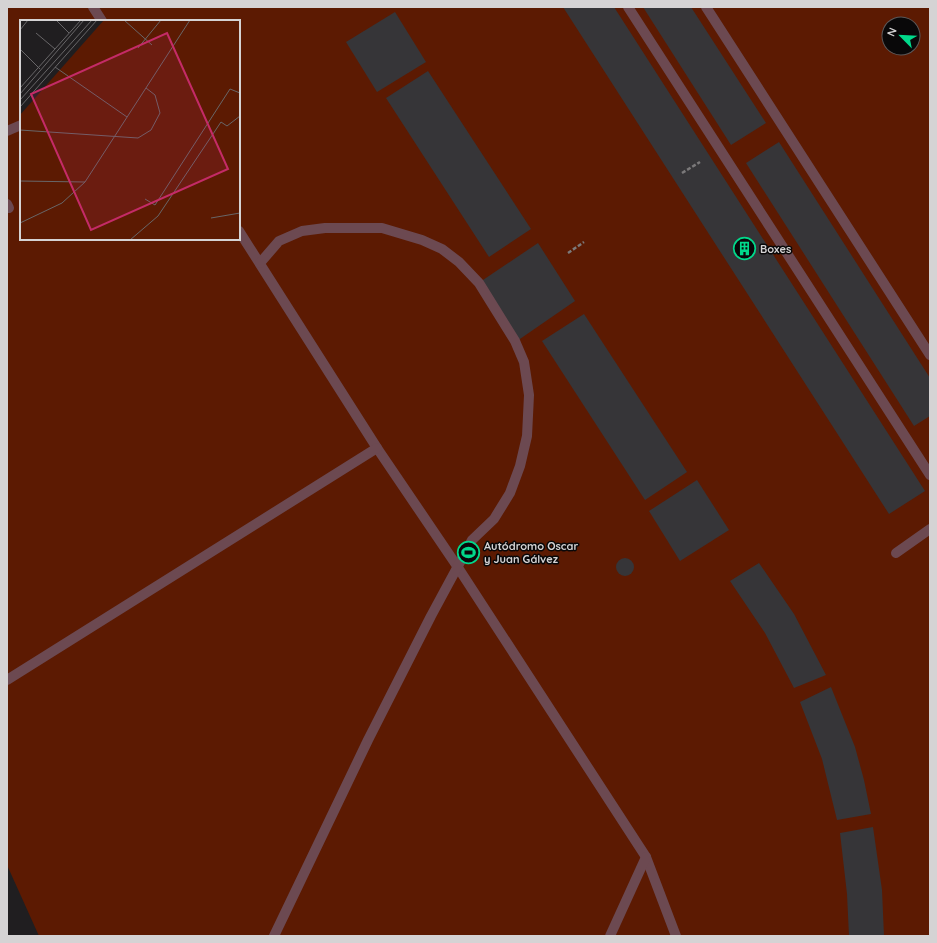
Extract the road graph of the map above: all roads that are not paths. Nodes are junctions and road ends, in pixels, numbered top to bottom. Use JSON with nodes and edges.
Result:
{"nodes":[{"id":1,"x":93,"y":7,"type":"edge"},
{"id":2,"x":628,"y":7,"type":"edge"},
{"id":3,"x":706,"y":7,"type":"edge"},
{"id":4,"x":101,"y":20,"type":"edge"},
{"id":5,"x":20,"y":125,"type":"edge"},
{"id":6,"x":7,"y":131,"type":"edge"},
{"id":7,"x":240,"y":233,"type":"edge"},
{"id":8,"x":260,"y":263,"type":"junction"},
{"id":9,"x":930,"y":355,"type":"edge"},
{"id":10,"x":377,"y":448,"type":"junction"},
{"id":11,"x":930,"y":474,"type":"edge"},
{"id":12,"x":930,"y":529,"type":"edge"},
{"id":13,"x":896,"y":552,"type":"dead end"},
{"id":14,"x":457,"y":566,"type":"junction"},
{"id":15,"x":7,"y":680,"type":"edge"},
{"id":16,"x":646,"y":857,"type":"junction"},
{"id":17,"x":274,"y":936,"type":"edge"},
{"id":18,"x":610,"y":936,"type":"edge"},
{"id":19,"x":676,"y":936,"type":"edge"}],
"edges":[{"from":1,"to":4,"type":"lane"},
{"from":2,"to":11,"type":"lane"},
{"from":3,"to":9,"type":"lane"},
{"from":5,"to":6,"type":"lane"},
{"from":7,"to":8,"type":"lane"},
{"from":8,"to":10,"type":"lane"},
{"from":8,"to":14,"type":"lane"},
{"from":10,"to":14,"type":"lane"},
{"from":10,"to":15,"type":"lane"},
{"from":12,"to":13,"type":"lane"},
{"from":14,"to":16,"type":"lane"},
{"from":14,"to":17,"type":"lane"},
{"from":16,"to":18,"type":"lane"},
{"from":16,"to":19,"type":"lane"}]}
